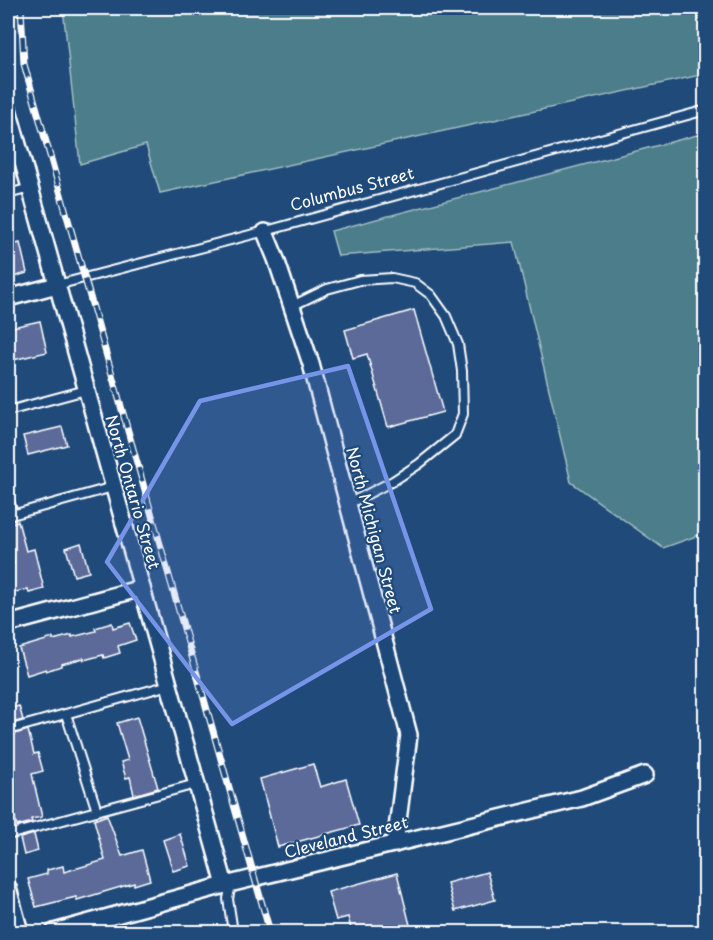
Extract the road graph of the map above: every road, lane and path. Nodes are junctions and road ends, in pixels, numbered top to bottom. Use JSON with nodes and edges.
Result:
{"nodes":[{"id":1,"x":8,"y":109,"type":"edge"},
{"id":2,"x":705,"y":110,"type":"edge"},
{"id":3,"x":30,"y":189,"type":"junction"},
{"id":4,"x":8,"y":194,"type":"edge"},
{"id":5,"x":265,"y":232,"type":"junction"},
{"id":6,"x":57,"y":285,"type":"junction"},
{"id":7,"x":8,"y":298,"type":"edge"},
{"id":8,"x":292,"y":306,"type":"junction"},
{"id":9,"x":86,"y":390,"type":"junction"},
{"id":10,"x":8,"y":411,"type":"edge"},
{"id":11,"x":113,"y":487,"type":"junction"},
{"id":12,"x":8,"y":497,"type":"edge"},
{"id":13,"x":348,"y":504,"type":"junction"},
{"id":14,"x":10,"y":515,"type":"edge"},
{"id":15,"x":141,"y":588,"type":"junction"},
{"id":16,"x":8,"y":624,"type":"edge"},
{"id":17,"x":169,"y":685,"type":"junction"},
{"id":18,"x":66,"y":714,"type":"junction"},
{"id":19,"x":8,"y":730,"type":"edge"},
{"id":20,"x":645,"y":775,"type":"dead end"},
{"id":21,"x":196,"y":784,"type":"junction"},
{"id":22,"x":97,"y":811,"type":"junction"},
{"id":23,"x":8,"y":835,"type":"edge"},
{"id":24,"x":395,"y":844,"type":"junction"},
{"id":25,"x":228,"y":884,"type":"junction"},
{"id":26,"x":8,"y":888,"type":"edge"},
{"id":27,"x":20,"y":933,"type":"edge"},
{"id":28,"x":54,"y":933,"type":"edge"},
{"id":29,"x":233,"y":933,"type":"edge"}],
"edges":[{"from":1,"to":3,"type":"street","name":"North Ontario Street"},
{"from":2,"to":5,"type":"lane","name":"Columbus Street"},
{"from":3,"to":4,"type":"lane"},
{"from":3,"to":6,"type":"street","name":"North Ontario Street"},
{"from":5,"to":6,"type":"lane","name":"Columbus Street"},
{"from":5,"to":8,"type":"street","name":"North Michigan Street"},
{"from":6,"to":7,"type":"street","name":"Columbus Street"},
{"from":6,"to":9,"type":"street","name":"North Ontario Street"},
{"from":8,"to":13,"type":"street","name":"North Michigan Street"},
{"from":8,"to":13,"type":"lane"},
{"from":9,"to":10,"type":"lane"},
{"from":9,"to":11,"type":"street","name":"North Ontario Street"},
{"from":11,"to":14,"type":"lane"},
{"from":11,"to":15,"type":"street","name":"North Ontario Street"},
{"from":12,"to":14,"type":"lane"},
{"from":13,"to":24,"type":"street","name":"North Michigan Street"},
{"from":15,"to":16,"type":"street"},
{"from":15,"to":17,"type":"street","name":"North Ontario Street"},
{"from":17,"to":18,"type":"lane"},
{"from":17,"to":21,"type":"street","name":"North Ontario Street"},
{"from":18,"to":19,"type":"lane"},
{"from":18,"to":22,"type":"lane"},
{"from":20,"to":24,"type":"street","name":"Cleveland Street"},
{"from":21,"to":22,"type":"lane"},
{"from":21,"to":25,"type":"street","name":"North Ontario Street"},
{"from":22,"to":23,"type":"lane"},
{"from":24,"to":25,"type":"street","name":"Cleveland Street"},
{"from":25,"to":28,"type":"street","name":"Cleveland Street"},
{"from":25,"to":29,"type":"lane"},
{"from":26,"to":27,"type":"street"}]}
